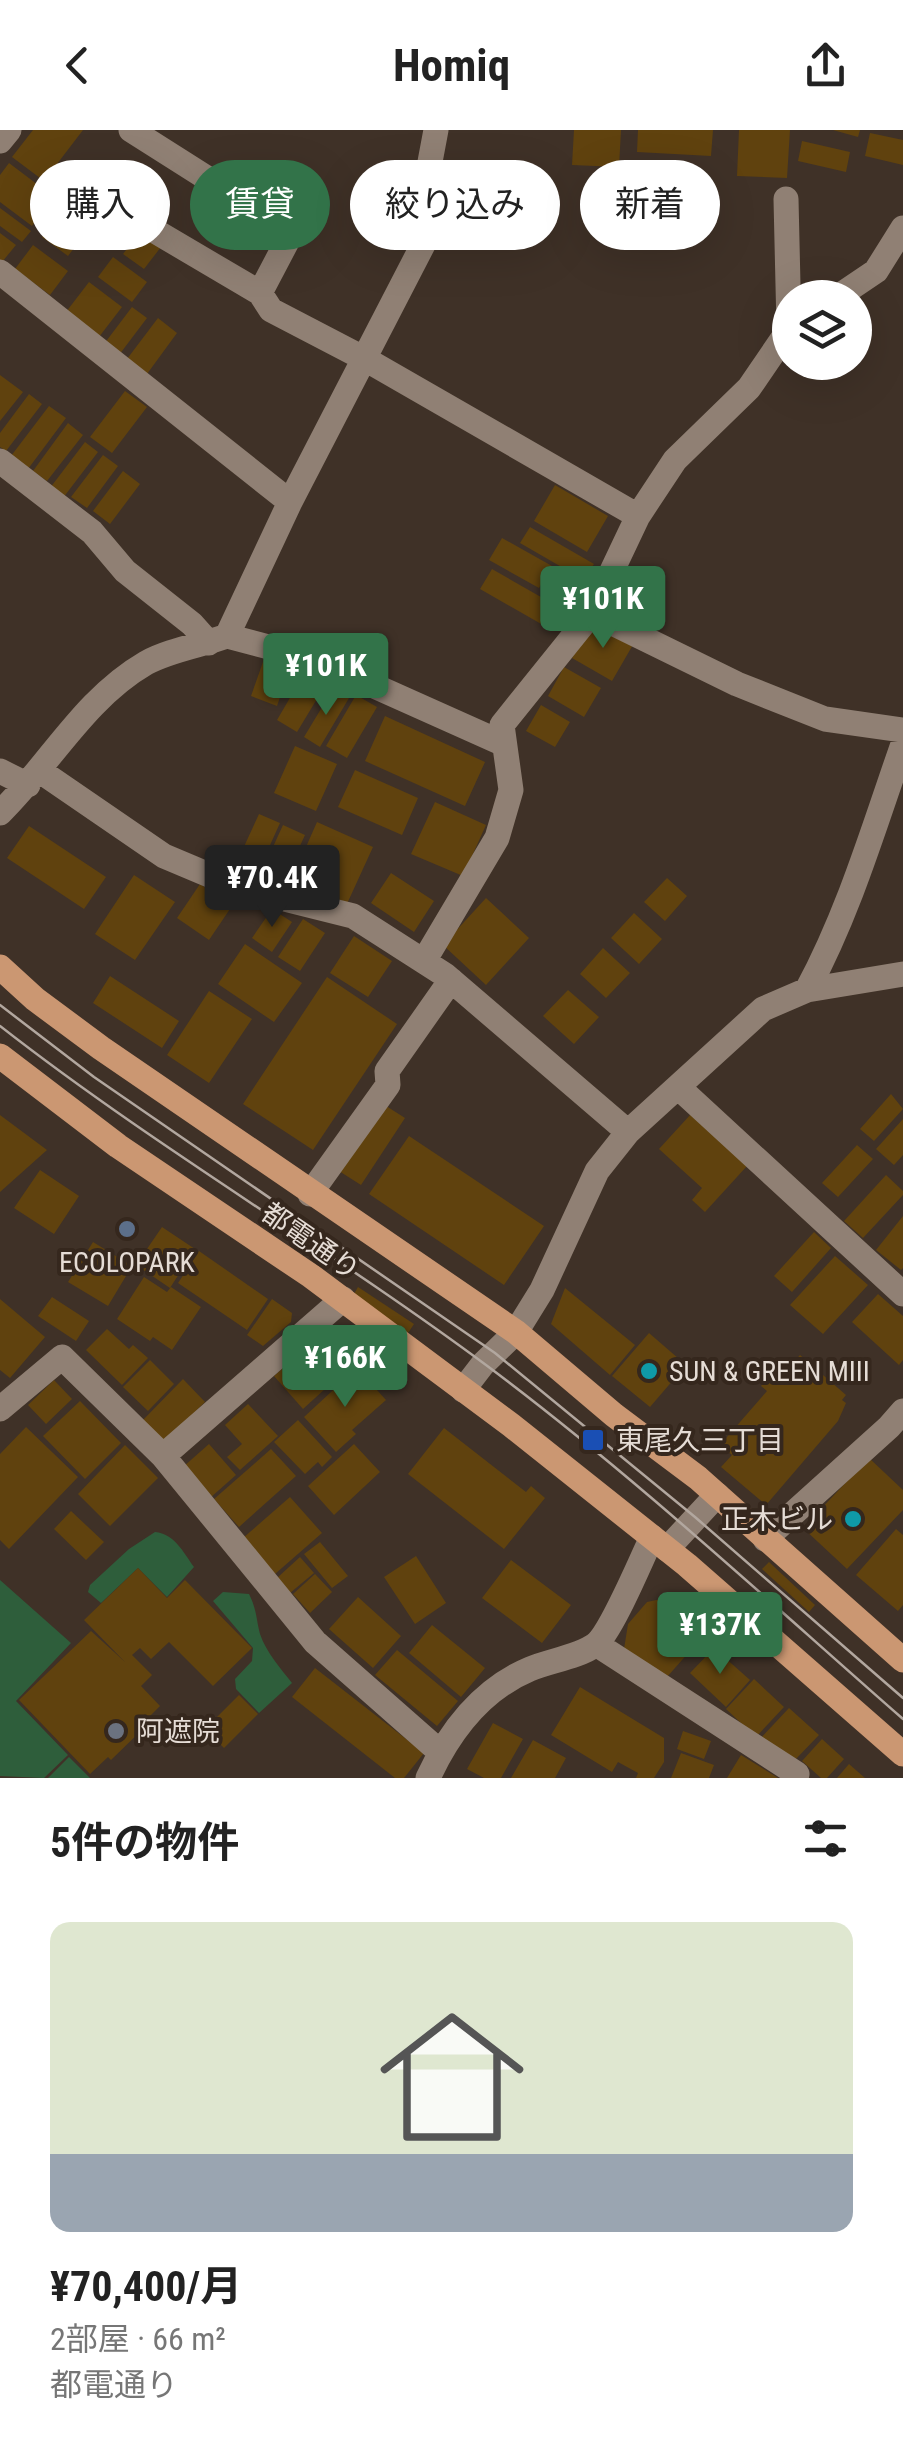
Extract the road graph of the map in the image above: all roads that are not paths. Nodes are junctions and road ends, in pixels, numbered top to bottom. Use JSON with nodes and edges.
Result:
{"nodes":[{"id":1,"x":9,"y":130,"type":"edge"},
{"id":2,"x":131,"y":130,"type":"edge"},
{"id":3,"x":436,"y":130,"type":"edge"},
{"id":4,"x":170,"y":140,"type":"edge"},
{"id":5,"x":0,"y":141,"type":"edge"},
{"id":6,"x":786,"y":199,"type":"dead end"},
{"id":7,"x":903,"y":228,"type":"edge"},
{"id":8,"x":170,"y":240,"type":"edge"},
{"id":9,"x":0,"y":272,"type":"edge"},
{"id":10,"x":789,"y":280,"type":"edge"},
{"id":11,"x":863,"y":280,"type":"edge"},
{"id":12,"x":260,"y":293,"type":"junction"},
{"id":13,"x":772,"y":354,"type":"edge"},
{"id":14,"x":364,"y":359,"type":"junction"},
{"id":15,"x":0,"y":461,"type":"edge"},
{"id":16,"x":290,"y":502,"type":"junction"},
{"id":17,"x":638,"y":516,"type":"junction"},
{"id":18,"x":592,"y":614,"type":"junction"},
{"id":19,"x":218,"y":640,"type":"junction"},
{"id":20,"x":903,"y":730,"type":"edge"},
{"id":21,"x":504,"y":744,"type":"junction"},
{"id":22,"x":903,"y":744,"type":"edge"},
{"id":23,"x":0,"y":771,"type":"edge"},
{"id":24,"x":34,"y":778,"type":"junction"},
{"id":25,"x":0,"y":813,"type":"edge"},
{"id":26,"x":424,"y":961,"type":"junction"},
{"id":27,"x":0,"y":967,"type":"edge"},
{"id":28,"x":903,"y":974,"type":"edge"},
{"id":29,"x":451,"y":980,"type":"junction"},
{"id":30,"x":807,"y":990,"type":"junction"},
{"id":31,"x":0,"y":1056,"type":"edge"},
{"id":32,"x":678,"y":1087,"type":"junction"},
{"id":33,"x":628,"y":1132,"type":"junction"},
{"id":34,"x":310,"y":1194,"type":"junction"},
{"id":35,"x":903,"y":1294,"type":"edge"},
{"id":36,"x":342,"y":1298,"type":"junction"},
{"id":37,"x":516,"y":1332,"type":"junction"},
{"id":38,"x":463,"y":1390,"type":"junction"},
{"id":39,"x":0,"y":1409,"type":"edge"},
{"id":40,"x":903,"y":1411,"type":"edge"},
{"id":41,"x":162,"y":1456,"type":"junction"},
{"id":42,"x":717,"y":1495,"type":"junction"},
{"id":43,"x":765,"y":1539,"type":"junction"},
{"id":44,"x":660,"y":1543,"type":"junction"},
{"id":45,"x":596,"y":1644,"type":"junction"},
{"id":46,"x":903,"y":1660,"type":"edge"},
{"id":47,"x":440,"y":1752,"type":"junction"},
{"id":48,"x":903,"y":1754,"type":"edge"},
{"id":49,"x":428,"y":1778,"type":"edge"},
{"id":50,"x":796,"y":1778,"type":"edge"}],
"edges":[{"from":1,"to":5,"type":"street"},
{"from":2,"to":4,"type":"street"},
{"from":3,"to":14,"type":"street"},
{"from":4,"to":12,"type":"street"},
{"from":6,"to":10,"type":"street"},
{"from":7,"to":11,"type":"street"},
{"from":8,"to":12,"type":"street"},
{"from":9,"to":16,"type":"street"},
{"from":12,"to":14,"type":"street"},
{"from":13,"to":17,"type":"street"},
{"from":14,"to":16,"type":"street"},
{"from":14,"to":17,"type":"street"},
{"from":15,"to":19,"type":"street"},
{"from":16,"to":19,"type":"street"},
{"from":17,"to":18,"type":"street"},
{"from":18,"to":20,"type":"street"},
{"from":18,"to":21,"type":"street"},
{"from":19,"to":21,"type":"street"},
{"from":19,"to":24,"type":"street"},
{"from":21,"to":26,"type":"street"},
{"from":22,"to":30,"type":"street"},
{"from":23,"to":24,"type":"street"},
{"from":24,"to":25,"type":"street"},
{"from":24,"to":26,"type":"street"},
{"from":26,"to":29,"type":"street"},
{"from":27,"to":34,"type":"main road","name":"都電通り"},
{"from":28,"to":30,"type":"street"},
{"from":29,"to":33,"type":"street"},
{"from":29,"to":34,"type":"street"},
{"from":30,"to":32,"type":"street"},
{"from":31,"to":36,"type":"main road","name":"都電通り"},
{"from":32,"to":33,"type":"street"},
{"from":32,"to":35,"type":"street"},
{"from":33,"to":37,"type":"street"},
{"from":34,"to":37,"type":"main road","name":"都電通り"},
{"from":36,"to":38,"type":"main road","name":"都電通り"},
{"from":36,"to":41,"type":"street"},
{"from":37,"to":38,"type":"street"},
{"from":37,"to":42,"type":"main road","name":"都電通り"},
{"from":38,"to":44,"type":"main road","name":"都電通り"},
{"from":39,"to":41,"type":"street"},
{"from":40,"to":43,"type":"street"},
{"from":41,"to":47,"type":"street"},
{"from":42,"to":43,"type":"main road","name":"都電通り"},
{"from":42,"to":44,"type":"street"},
{"from":43,"to":46,"type":"main road","name":"都電通り"},
{"from":44,"to":45,"type":"street"},
{"from":44,"to":48,"type":"main road","name":"都電通り"},
{"from":45,"to":47,"type":"street"},
{"from":45,"to":50,"type":"street"},
{"from":47,"to":49,"type":"street"}]}
